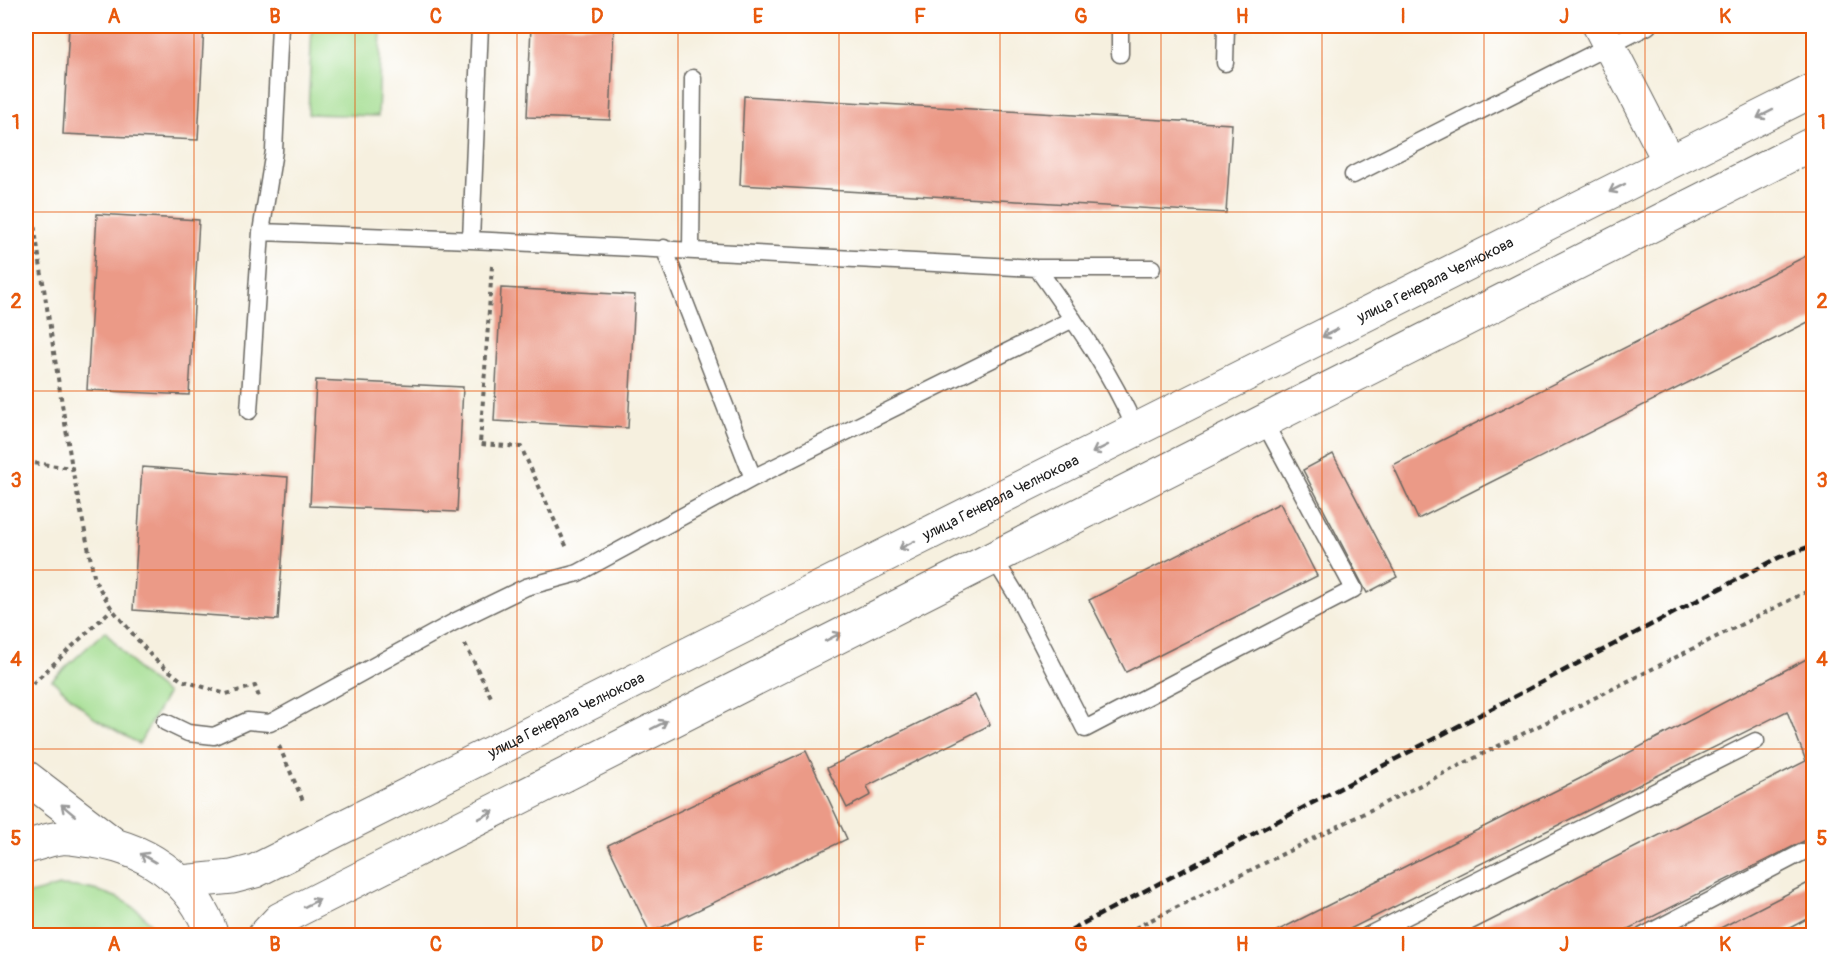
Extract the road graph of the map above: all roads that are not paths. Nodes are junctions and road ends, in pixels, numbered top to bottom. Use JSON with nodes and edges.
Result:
{"nodes":[{"id":1,"x":280,"y":26,"type":"edge"},
{"id":2,"x":480,"y":26,"type":"edge"},
{"id":3,"x":1120,"y":26,"type":"edge"},
{"id":4,"x":1226,"y":26,"type":"edge"},
{"id":5,"x":1648,"y":26,"type":"edge"},
{"id":6,"x":1604,"y":35,"type":"edge"},
{"id":7,"x":1120,"y":54,"type":"dead end"},
{"id":8,"x":1225,"y":63,"type":"dead end"},
{"id":9,"x":693,"y":78,"type":"dead end"},
{"id":10,"x":1814,"y":90,"type":"edge"},
{"id":11,"x":1814,"y":143,"type":"edge"},
{"id":12,"x":1669,"y":162,"type":"junction"},
{"id":13,"x":1353,"y":175,"type":"dead end"},
{"id":14,"x":261,"y":232,"type":"junction"},
{"id":15,"x":471,"y":240,"type":"junction"},
{"id":16,"x":664,"y":248,"type":"junction"},
{"id":17,"x":691,"y":249,"type":"junction"},
{"id":18,"x":1037,"y":268,"type":"junction"},
{"id":19,"x":1152,"y":268,"type":"dead end"},
{"id":20,"x":1073,"y":319,"type":"junction"},
{"id":21,"x":249,"y":411,"type":"dead end"},
{"id":22,"x":1263,"y":420,"type":"junction"},
{"id":23,"x":1136,"y":430,"type":"junction"},
{"id":24,"x":753,"y":478,"type":"junction"},
{"id":25,"x":993,"y":557,"type":"junction"},
{"id":26,"x":165,"y":722,"type":"dead end"},
{"id":27,"x":1756,"y":741,"type":"dead end"},
{"id":28,"x":26,"y":777,"type":"edge"},
{"id":29,"x":111,"y":842,"type":"junction"},
{"id":30,"x":26,"y":847,"type":"edge"},
{"id":31,"x":1803,"y":852,"type":"dead end"},
{"id":32,"x":181,"y":882,"type":"junction"},
{"id":33,"x":212,"y":936,"type":"edge"},
{"id":34,"x":264,"y":936,"type":"edge"},
{"id":35,"x":1366,"y":936,"type":"edge"},
{"id":36,"x":1643,"y":936,"type":"edge"}],
"edges":[{"from":1,"to":14,"type":"lane"},
{"from":2,"to":15,"type":"lane"},
{"from":3,"to":7,"type":"lane"},
{"from":4,"to":8,"type":"lane"},
{"from":5,"to":6,"type":"lane"},
{"from":6,"to":12,"type":"street"},
{"from":6,"to":13,"type":"lane"},
{"from":9,"to":17,"type":"lane"},
{"from":10,"to":12,"type":"main road","name":"улица Генерала Челнокова","one_way":true},
{"from":11,"to":22,"type":"main road"},
{"from":12,"to":23,"type":"main road","name":"улица Генерала Челнокова","one_way":true},
{"from":14,"to":15,"type":"lane"},
{"from":14,"to":21,"type":"lane"},
{"from":15,"to":16,"type":"lane"},
{"from":16,"to":17,"type":"lane"},
{"from":16,"to":24,"type":"lane"},
{"from":17,"to":18,"type":"lane"},
{"from":18,"to":19,"type":"lane"},
{"from":18,"to":20,"type":"lane"},
{"from":20,"to":23,"type":"lane"},
{"from":20,"to":24,"type":"lane"},
{"from":22,"to":25,"type":"main road"},
{"from":22,"to":25,"type":"lane"},
{"from":23,"to":32,"type":"main road","name":"улица Генерала Челнокова","one_way":true},
{"from":24,"to":26,"type":"lane"},
{"from":34,"to":25,"type":"main road","one_way":true},
{"from":27,"to":35,"type":"lane"},
{"from":29,"to":28,"type":"main road","one_way":true},
{"from":29,"to":30,"type":"main road"},
{"from":32,"to":29,"type":"main road","one_way":true},
{"from":31,"to":36,"type":"lane"},
{"from":32,"to":33,"type":"main road"}]}
